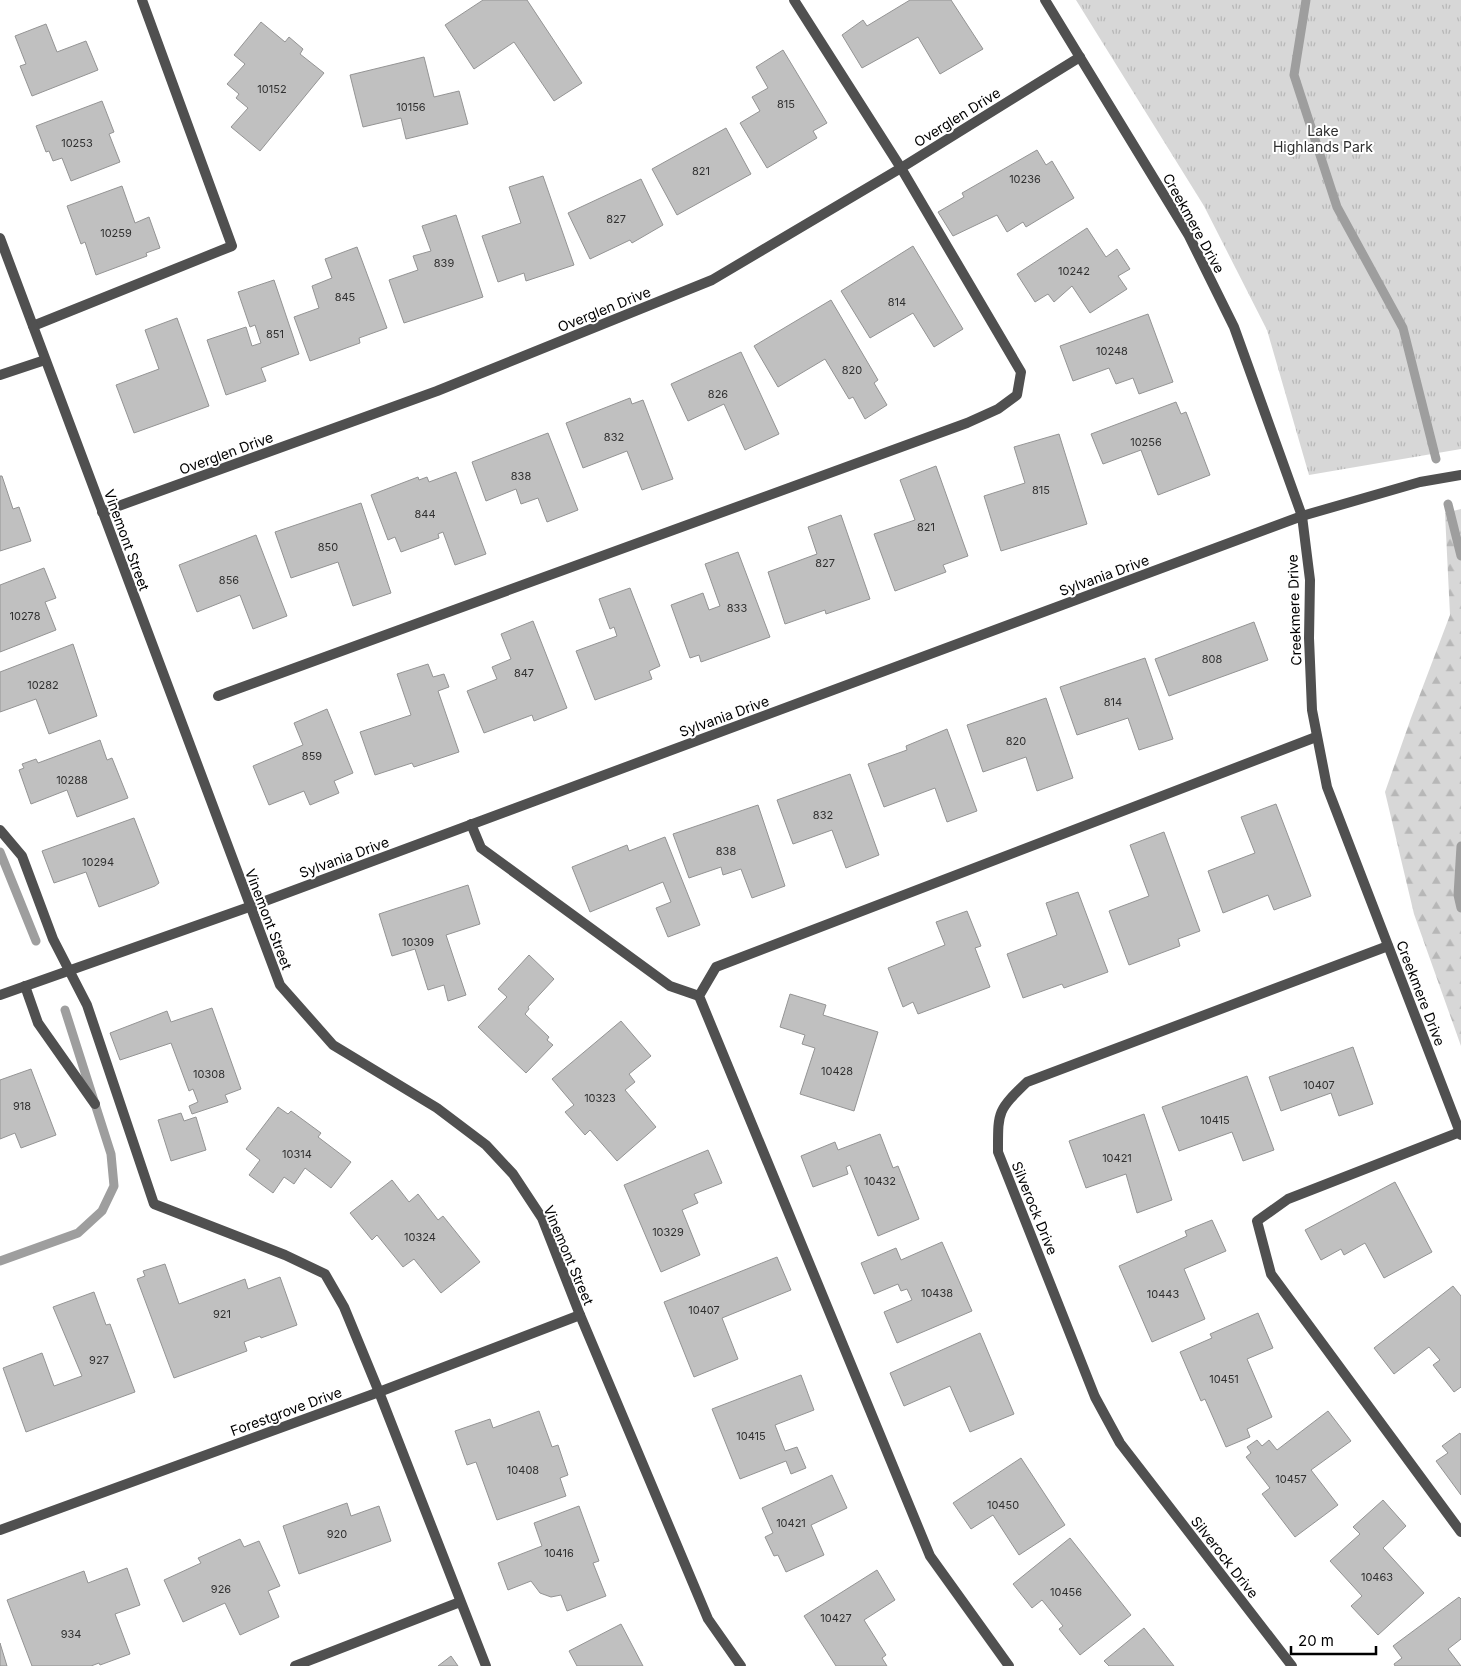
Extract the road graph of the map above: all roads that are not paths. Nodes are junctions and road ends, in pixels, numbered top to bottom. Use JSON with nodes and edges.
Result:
{"nodes":[{"id":1,"x":142,"y":0,"type":"edge"},
{"id":2,"x":794,"y":0,"type":"edge"},
{"id":3,"x":1045,"y":0,"type":"edge"},
{"id":4,"x":1080,"y":57,"type":"junction"},
{"id":5,"x":901,"y":168,"type":"junction"},
{"id":6,"x":0,"y":238,"type":"edge"},
{"id":7,"x":33,"y":326,"type":"junction"},
{"id":8,"x":45,"y":360,"type":"junction"},
{"id":9,"x":0,"y":375,"type":"edge"},
{"id":10,"x":1461,"y":475,"type":"edge"},
{"id":11,"x":102,"y":512,"type":"junction"},
{"id":12,"x":1302,"y":516,"type":"junction"},
{"id":13,"x":218,"y":696,"type":"dead end"},
{"id":14,"x":1316,"y":737,"type":"junction"},
{"id":15,"x":471,"y":824,"type":"junction"},
{"id":16,"x":0,"y":830,"type":"edge"},
{"id":17,"x":249,"y":907,"type":"junction"},
{"id":18,"x":1388,"y":946,"type":"junction"},
{"id":19,"x":69,"y":970,"type":"junction"},
{"id":20,"x":25,"y":986,"type":"junction"},
{"id":21,"x":0,"y":995,"type":"edge"},
{"id":22,"x":699,"y":996,"type":"junction"},
{"id":23,"x":95,"y":1104,"type":"dead end"},
{"id":24,"x":1460,"y":1133,"type":"edge"},
{"id":25,"x":580,"y":1315,"type":"junction"},
{"id":26,"x":379,"y":1392,"type":"junction"},
{"id":27,"x":0,"y":1530,"type":"edge"},
{"id":28,"x":1461,"y":1532,"type":"edge"},
{"id":29,"x":460,"y":1602,"type":"junction"},
{"id":30,"x":295,"y":1666,"type":"edge"},
{"id":31,"x":486,"y":1666,"type":"edge"},
{"id":32,"x":741,"y":1666,"type":"edge"},
{"id":33,"x":1008,"y":1666,"type":"edge"},
{"id":34,"x":1292,"y":1666,"type":"edge"}],
"edges":[{"from":1,"to":7,"type":"street"},
{"from":2,"to":5,"type":"street"},
{"from":3,"to":4,"type":"street","name":"Creekmere Drive"},
{"from":4,"to":5,"type":"street","name":"Overglen Drive"},
{"from":4,"to":12,"type":"street","name":"Creekmere Drive"},
{"from":5,"to":11,"type":"street","name":"Overglen Drive"},
{"from":5,"to":13,"type":"street"},
{"from":6,"to":7,"type":"street","name":"Vinemont Street"},
{"from":7,"to":8,"type":"street","name":"Vinemont Street"},
{"from":8,"to":9,"type":"street"},
{"from":8,"to":11,"type":"street","name":"Vinemont Street"},
{"from":10,"to":12,"type":"street","name":"Sylvania Drive"},
{"from":11,"to":17,"type":"street","name":"Vinemont Street"},
{"from":12,"to":14,"type":"street","name":"Creekmere Drive"},
{"from":12,"to":15,"type":"street","name":"Sylvania Drive"},
{"from":14,"to":18,"type":"street","name":"Creekmere Drive"},
{"from":14,"to":22,"type":"street"},
{"from":15,"to":17,"type":"street","name":"Sylvania Drive"},
{"from":15,"to":22,"type":"street"},
{"from":16,"to":19,"type":"street"},
{"from":17,"to":19,"type":"street","name":"Sylvania Drive"},
{"from":17,"to":25,"type":"street","name":"Vinemont Street"},
{"from":18,"to":24,"type":"street","name":"Creekmere Drive"},
{"from":18,"to":34,"type":"street","name":"Silverock Drive"},
{"from":19,"to":20,"type":"street","name":"Sylvania Drive"},
{"from":19,"to":26,"type":"street"},
{"from":20,"to":21,"type":"street","name":"Sylvania Drive"},
{"from":20,"to":23,"type":"street"},
{"from":22,"to":33,"type":"street"},
{"from":24,"to":28,"type":"street"},
{"from":25,"to":26,"type":"street","name":"Forestgrove Drive"},
{"from":25,"to":32,"type":"street","name":"Vinemont Street"},
{"from":26,"to":27,"type":"street","name":"Forestgrove Drive"},
{"from":26,"to":29,"type":"street"},
{"from":29,"to":30,"type":"street"},
{"from":29,"to":31,"type":"street"}]}
